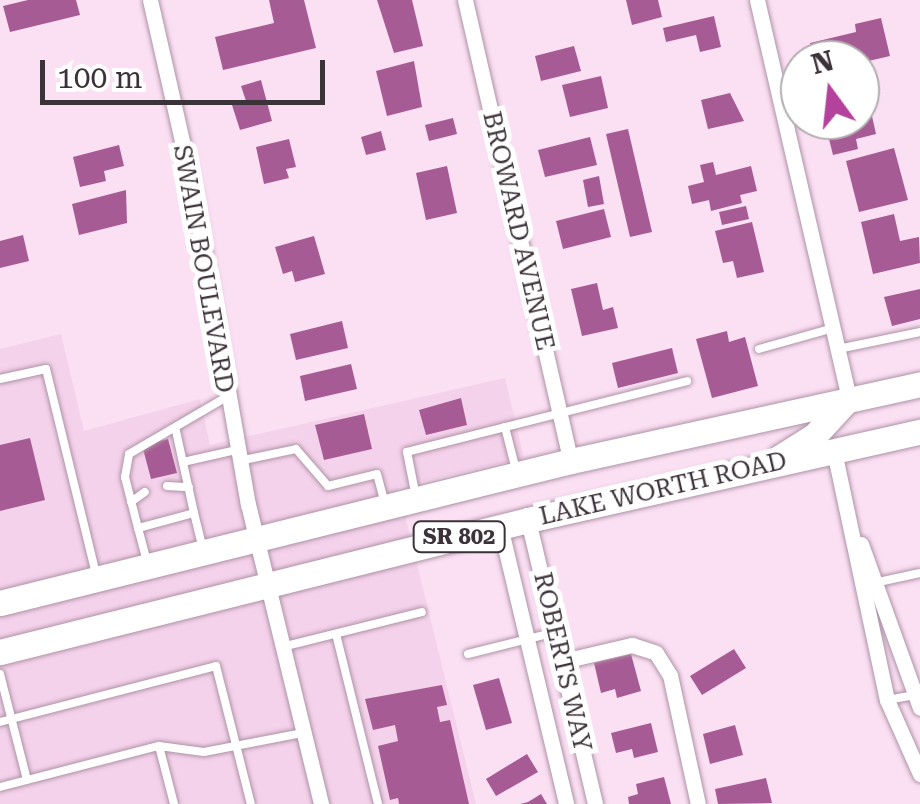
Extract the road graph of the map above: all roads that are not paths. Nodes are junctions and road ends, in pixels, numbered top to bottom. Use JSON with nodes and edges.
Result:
{"nodes":[{"id":1,"x":150,"y":0,"type":"edge"},
{"id":2,"x":465,"y":0,"type":"edge"},
{"id":3,"x":758,"y":0,"type":"edge"},
{"id":4,"x":833,"y":328,"type":"junction"},
{"id":5,"x":920,"y":332,"type":"edge"},
{"id":6,"x":759,"y":349,"type":"dead end"},
{"id":7,"x":838,"y":349,"type":"junction"},
{"id":8,"x":0,"y":380,"type":"edge"},
{"id":9,"x":687,"y":381,"type":"dead end"},
{"id":10,"x":920,"y":384,"type":"edge"},
{"id":11,"x":226,"y":398,"type":"junction"},
{"id":12,"x":849,"y":399,"type":"junction"},
{"id":13,"x":560,"y":414,"type":"junction"},
{"id":14,"x":504,"y":427,"type":"junction"},
{"id":15,"x":176,"y":430,"type":"junction"},
{"id":16,"x":920,"y":432,"type":"edge"},
{"id":17,"x":834,"y":451,"type":"junction"},
{"id":18,"x":238,"y":455,"type":"junction"},
{"id":19,"x":183,"y":462,"type":"junction"},
{"id":20,"x":571,"y":462,"type":"junction"},
{"id":21,"x":763,"y":467,"type":"junction"},
{"id":22,"x":517,"y":474,"type":"junction"},
{"id":23,"x":189,"y":487,"type":"junction"},
{"id":24,"x":172,"y":490,"type":"dead end"},
{"id":25,"x":145,"y":498,"type":"dead end"},
{"id":26,"x":417,"y":499,"type":"junction"},
{"id":27,"x":131,"y":502,"type":"junction"},
{"id":28,"x":386,"y":506,"type":"junction"},
{"id":29,"x":194,"y":513,"type":"junction"},
{"id":30,"x":528,"y":520,"type":"junction"},
{"id":31,"x":500,"y":526,"type":"junction"},
{"id":32,"x":138,"y":528,"type":"junction"},
{"id":33,"x":855,"y":532,"type":"junction"},
{"id":34,"x":255,"y":538,"type":"junction"},
{"id":35,"x":204,"y":551,"type":"junction"},
{"id":36,"x":148,"y":565,"type":"junction"},
{"id":37,"x":920,"y":572,"type":"edge"},
{"id":38,"x":97,"y":578,"type":"junction"},
{"id":39,"x":878,"y":582,"type":"junction"},
{"id":40,"x":266,"y":584,"type":"junction"},
{"id":41,"x":860,"y":586,"type":"junction"},
{"id":42,"x":0,"y":602,"type":"edge"},
{"id":43,"x":422,"y":612,"type":"dead end"},
{"id":44,"x":556,"y":632,"type":"junction"},
{"id":45,"x":336,"y":634,"type":"junction"},
{"id":46,"x":529,"y":639,"type":"junction"},
{"id":47,"x":282,"y":647,"type":"junction"},
{"id":48,"x":0,"y":652,"type":"edge"},
{"id":49,"x":468,"y":654,"type":"dead end"},
{"id":50,"x":564,"y":661,"type":"junction"},
{"id":51,"x":0,"y":674,"type":"edge"},
{"id":52,"x":888,"y":700,"type":"junction"},
{"id":53,"x":917,"y":702,"type":"edge"},
{"id":54,"x":11,"y":719,"type":"junction"},
{"id":55,"x":0,"y":722,"type":"edge"},
{"id":56,"x":303,"y":733,"type":"junction"},
{"id":57,"x":160,"y":746,"type":"junction"},
{"id":58,"x":236,"y":747,"type":"junction"},
{"id":59,"x":920,"y":774,"type":"edge"},
{"id":60,"x":27,"y":780,"type":"junction"},
{"id":61,"x":0,"y":787,"type":"edge"},
{"id":62,"x":174,"y":804,"type":"edge"},
{"id":63,"x":251,"y":804,"type":"edge"},
{"id":64,"x":321,"y":804,"type":"edge"},
{"id":65,"x":378,"y":804,"type":"edge"},
{"id":66,"x":566,"y":804,"type":"edge"},
{"id":67,"x":596,"y":804,"type":"edge"},
{"id":68,"x":698,"y":804,"type":"edge"}],
"edges":[{"from":1,"to":11,"type":"street","name":"SWAIN BOULEVARD"},
{"from":2,"to":13,"type":"street","name":"BROWARD AVENUE"},
{"from":3,"to":4,"type":"street"},
{"from":4,"to":6,"type":"lane"},
{"from":4,"to":7,"type":"street"},
{"from":5,"to":7,"type":"lane"},
{"from":7,"to":12,"type":"street"},
{"from":8,"to":38,"type":"lane"},
{"from":9,"to":13,"type":"lane"},
{"from":10,"to":12,"type":"main road","name":"LAKE WORTH ROAD","number":"SR 802"},
{"from":11,"to":15,"type":"lane"},
{"from":11,"to":18,"type":"street","name":"SWAIN BOULEVARD"},
{"from":12,"to":20,"type":"main road","name":"LAKE WORTH ROAD","number":"SR 802"},
{"from":12,"to":21,"type":"main road"},
{"from":13,"to":14,"type":"lane"},
{"from":13,"to":20,"type":"street","name":"BROWARD AVENUE"},
{"from":14,"to":22,"type":"lane"},
{"from":14,"to":26,"type":"lane"},
{"from":15,"to":19,"type":"lane"},
{"from":15,"to":27,"type":"lane"},
{"from":16,"to":17,"type":"main road","name":"LAKE WORTH ROAD","number":"SR 802"},
{"from":17,"to":21,"type":"main road","name":"LAKE WORTH ROAD","number":"SR 802"},
{"from":17,"to":33,"type":"street"},
{"from":18,"to":19,"type":"lane"},
{"from":18,"to":28,"type":"lane"},
{"from":18,"to":34,"type":"street","name":"SWAIN BOULEVARD"},
{"from":19,"to":23,"type":"lane"},
{"from":20,"to":22,"type":"main road","name":"LAKE WORTH ROAD","number":"SR 802"},
{"from":21,"to":30,"type":"main road","name":"LAKE WORTH ROAD","number":"SR 802"},
{"from":22,"to":26,"type":"main road","name":"LAKE WORTH ROAD","number":"SR 802"},
{"from":23,"to":24,"type":"lane"},
{"from":23,"to":29,"type":"lane"},
{"from":25,"to":27,"type":"lane"},
{"from":26,"to":28,"type":"main road","name":"LAKE WORTH ROAD","number":"SR 802"},
{"from":27,"to":32,"type":"lane"},
{"from":28,"to":34,"type":"main road","name":"LAKE WORTH ROAD","number":"SR 802"},
{"from":29,"to":32,"type":"lane"},
{"from":29,"to":35,"type":"lane"},
{"from":30,"to":31,"type":"main road","name":"LAKE WORTH ROAD","number":"SR 802"},
{"from":30,"to":44,"type":"street","name":"ROBERTS WAY"},
{"from":31,"to":40,"type":"main road","name":"LAKE WORTH ROAD","number":"SR 802"},
{"from":31,"to":46,"type":"street","name":"ROBERTS WAY"},
{"from":32,"to":36,"type":"lane"},
{"from":33,"to":39,"type":"street"},
{"from":33,"to":41,"type":"street"},
{"from":34,"to":35,"type":"main road","name":"LAKE WORTH ROAD","number":"SR 802"},
{"from":34,"to":40,"type":"street","name":"SWAIN BOULEVARD"},
{"from":35,"to":36,"type":"main road","name":"LAKE WORTH ROAD","number":"SR 802"},
{"from":36,"to":38,"type":"main road","name":"LAKE WORTH ROAD","number":"SR 802"},
{"from":37,"to":39,"type":"lane"},
{"from":38,"to":42,"type":"main road","name":"LAKE WORTH ROAD","number":"SR 802"},
{"from":39,"to":41,"type":"lane"},
{"from":39,"to":53,"type":"street"},
{"from":40,"to":47,"type":"street","name":"SWAIN BOULEVARD"},
{"from":40,"to":48,"type":"main road","name":"LAKE WORTH ROAD","number":"SR 802"},
{"from":41,"to":52,"type":"street"},
{"from":43,"to":45,"type":"lane"},
{"from":44,"to":46,"type":"lane"},
{"from":44,"to":50,"type":"street","name":"ROBERTS WAY"},
{"from":45,"to":47,"type":"lane"},
{"from":45,"to":65,"type":"lane"},
{"from":46,"to":49,"type":"lane"},
{"from":46,"to":66,"type":"street","name":"ROBERTS WAY"},
{"from":47,"to":56,"type":"street","name":"SWAIN BOULEVARD"},
{"from":50,"to":67,"type":"street","name":"ROBERTS WAY"},
{"from":50,"to":68,"type":"street"},
{"from":51,"to":54,"type":"lane"},
{"from":52,"to":53,"type":"lane"},
{"from":52,"to":59,"type":"street"},
{"from":54,"to":55,"type":"lane"},
{"from":54,"to":58,"type":"lane"},
{"from":54,"to":60,"type":"lane"},
{"from":56,"to":58,"type":"lane"},
{"from":56,"to":64,"type":"street","name":"SWAIN BOULEVARD"},
{"from":57,"to":58,"type":"lane"},
{"from":57,"to":60,"type":"lane"},
{"from":57,"to":62,"type":"lane"},
{"from":58,"to":63,"type":"lane"},
{"from":60,"to":61,"type":"lane"}]}
